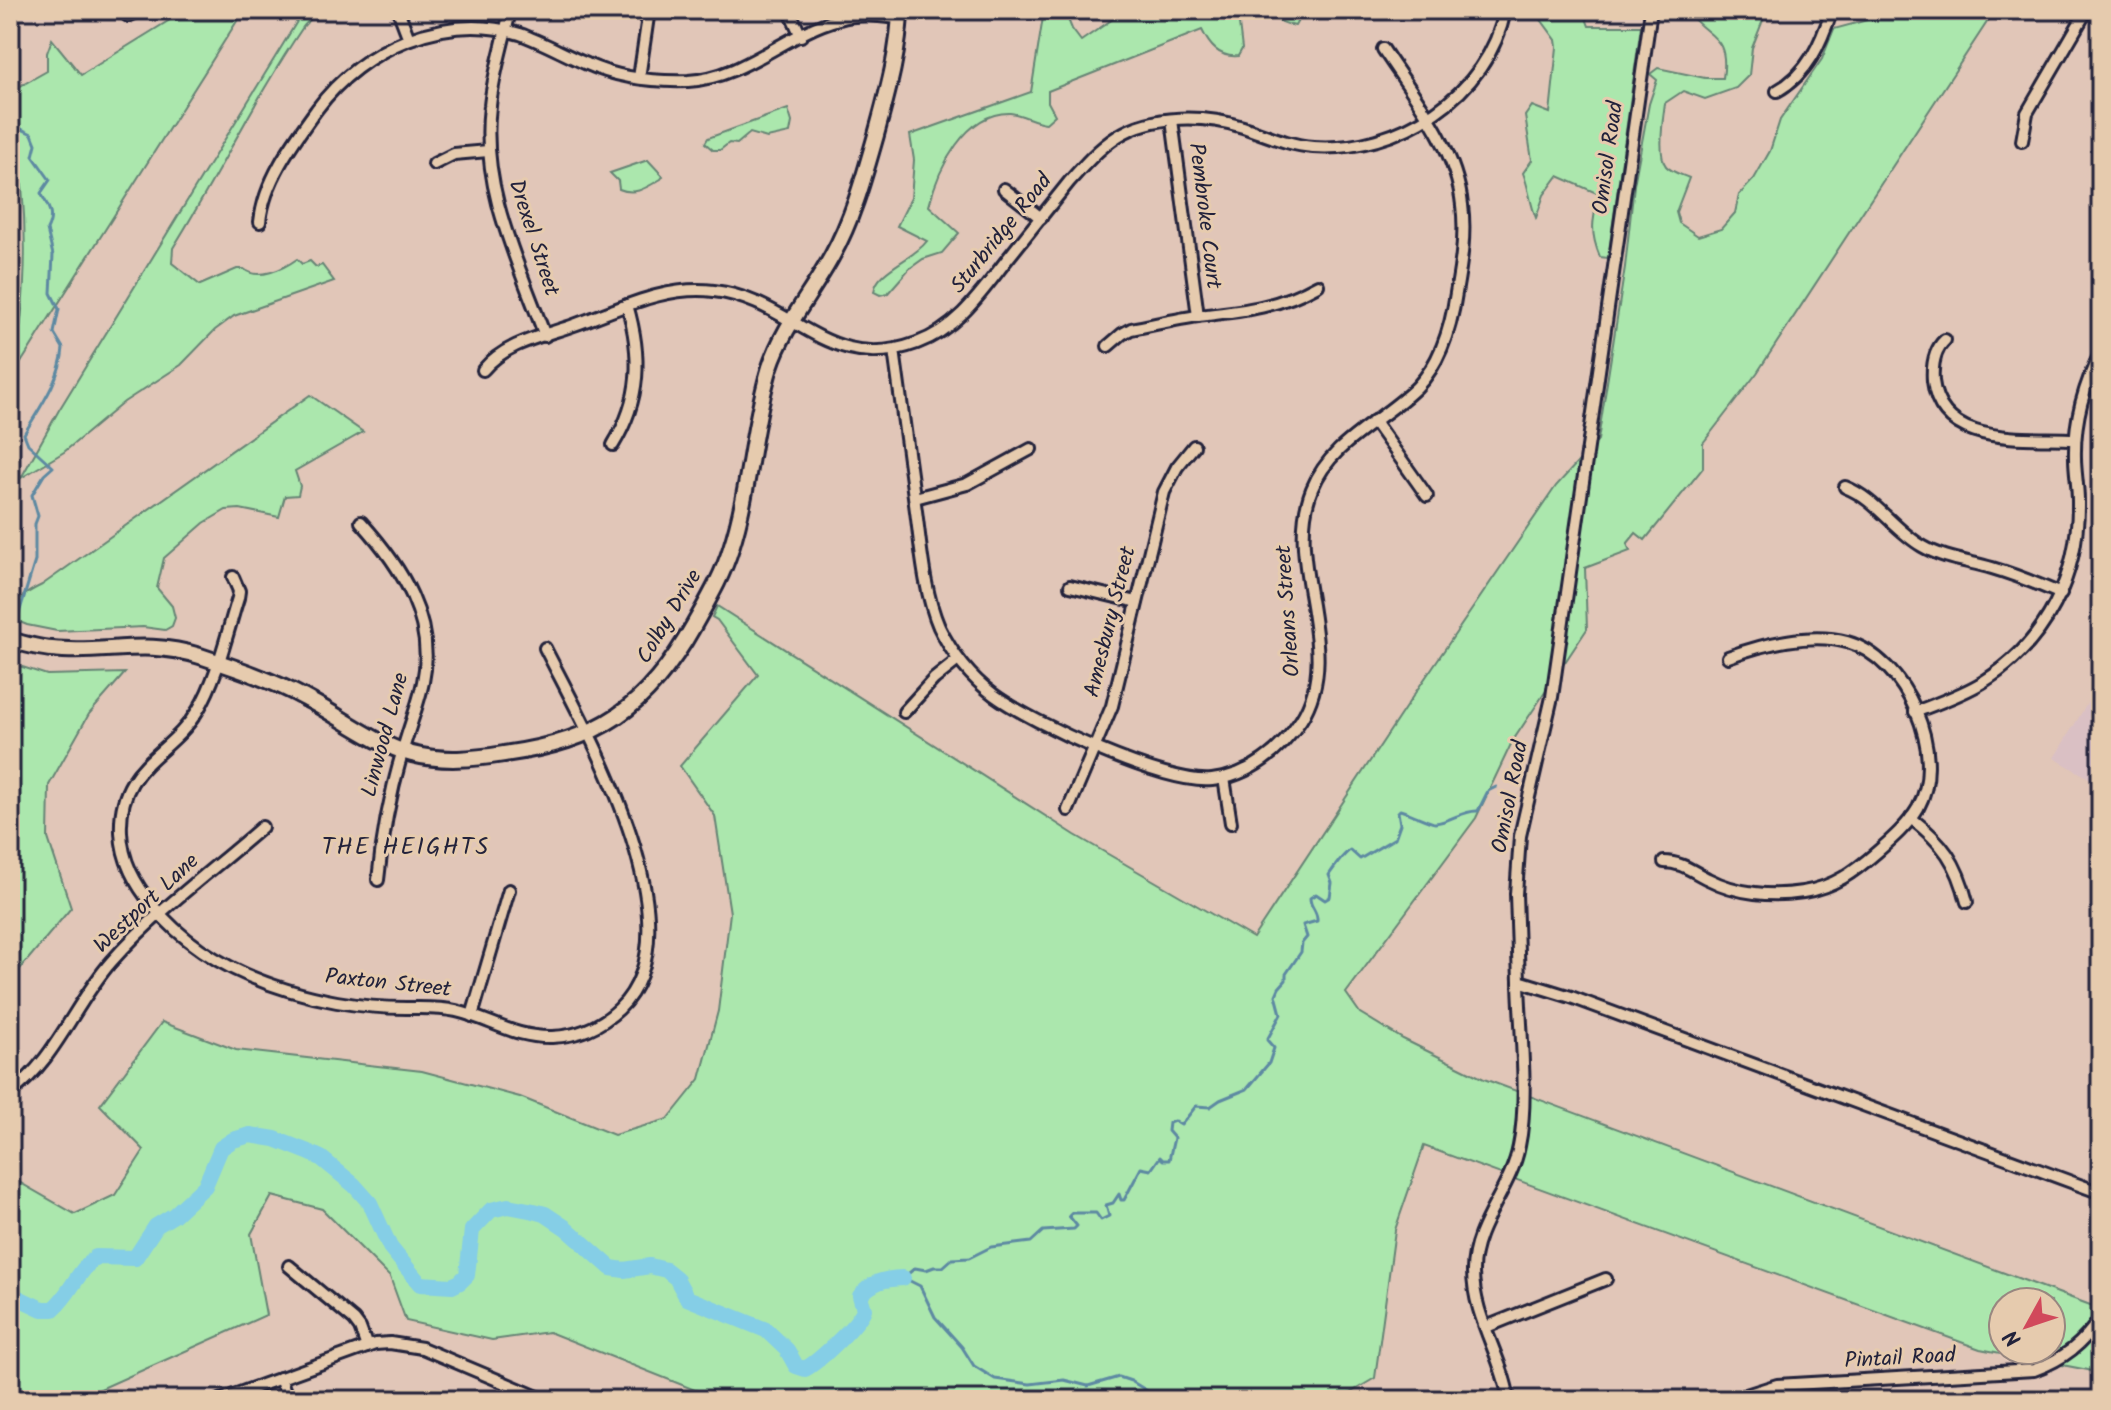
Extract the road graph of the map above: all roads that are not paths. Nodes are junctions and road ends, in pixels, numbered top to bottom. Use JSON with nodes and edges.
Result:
{"nodes":[{"id":1,"x":121,"y":10,"type":"edge"},
{"id":2,"x":141,"y":10,"type":"edge"},
{"id":3,"x":398,"y":10,"type":"edge"},
{"id":4,"x":510,"y":10,"type":"edge"},
{"id":5,"x":649,"y":10,"type":"edge"},
{"id":6,"x":789,"y":10,"type":"edge"},
{"id":7,"x":1505,"y":10,"type":"edge"},
{"id":8,"x":1651,"y":10,"type":"edge"},
{"id":9,"x":1832,"y":10,"type":"edge"},
{"id":10,"x":2087,"y":10,"type":"edge"},
{"id":11,"x":900,"y":14,"type":"edge"},
{"id":12,"x":506,"y":31,"type":"junction"},
{"id":13,"x":801,"y":36,"type":"junction"},
{"id":14,"x":409,"y":39,"type":"junction"},
{"id":15,"x":1383,"y":49,"type":"dead end"},
{"id":16,"x":639,"y":78,"type":"junction"},
{"id":17,"x":1777,"y":91,"type":"dead end"},
{"id":18,"x":1428,"y":117,"type":"junction"},
{"id":19,"x":1172,"y":120,"type":"junction"},
{"id":20,"x":2022,"y":141,"type":"dead end"},
{"id":21,"x":488,"y":151,"type":"junction"},
{"id":22,"x":434,"y":164,"type":"dead end"},
{"id":23,"x":1004,"y":189,"type":"dead end"},
{"id":24,"x":1041,"y":218,"type":"junction"},
{"id":25,"x":260,"y":222,"type":"dead end"},
{"id":26,"x":1318,"y":285,"type":"dead end"},
{"id":27,"x":627,"y":305,"type":"junction"},
{"id":28,"x":1198,"y":316,"type":"junction"},
{"id":29,"x":792,"y":322,"type":"junction"},
{"id":30,"x":545,"y":336,"type":"junction"},
{"id":31,"x":1945,"y":340,"type":"dead end"},
{"id":32,"x":1108,"y":346,"type":"dead end"},
{"id":33,"x":894,"y":350,"type":"junction"},
{"id":34,"x":2101,"y":352,"type":"edge"},
{"id":35,"x":483,"y":370,"type":"dead end"},
{"id":36,"x":1374,"y":421,"type":"junction"},
{"id":37,"x":2075,"y":439,"type":"junction"},
{"id":38,"x":613,"y":445,"type":"dead end"},
{"id":39,"x":1194,"y":446,"type":"dead end"},
{"id":40,"x":1031,"y":449,"type":"dead end"},
{"id":41,"x":1845,"y":487,"type":"dead end"},
{"id":42,"x":1427,"y":496,"type":"dead end"},
{"id":43,"x":915,"y":498,"type":"junction"},
{"id":44,"x":361,"y":522,"type":"dead end"},
{"id":45,"x":233,"y":577,"type":"dead end"},
{"id":46,"x":1070,"y":586,"type":"dead end"},
{"id":47,"x":2061,"y":594,"type":"junction"},
{"id":48,"x":1137,"y":602,"type":"junction"},
{"id":49,"x":10,"y":640,"type":"edge"},
{"id":50,"x":545,"y":648,"type":"dead end"},
{"id":51,"x":1728,"y":657,"type":"dead end"},
{"id":52,"x":958,"y":660,"type":"junction"},
{"id":53,"x":217,"y":662,"type":"junction"},
{"id":54,"x":904,"y":712,"type":"dead end"},
{"id":55,"x":1915,"y":712,"type":"junction"},
{"id":56,"x":588,"y":732,"type":"junction"},
{"id":57,"x":1095,"y":746,"type":"junction"},
{"id":58,"x":402,"y":751,"type":"junction"},
{"id":59,"x":1224,"y":778,"type":"junction"},
{"id":60,"x":1068,"y":810,"type":"dead end"},
{"id":61,"x":1911,"y":818,"type":"junction"},
{"id":62,"x":1231,"y":823,"type":"dead end"},
{"id":63,"x":262,"y":827,"type":"dead end"},
{"id":64,"x":1664,"y":862,"type":"dead end"},
{"id":65,"x":378,"y":880,"type":"dead end"},
{"id":66,"x":509,"y":890,"type":"dead end"},
{"id":67,"x":1967,"y":902,"type":"dead end"},
{"id":68,"x":161,"y":915,"type":"junction"},
{"id":69,"x":1519,"y":981,"type":"junction"},
{"id":70,"x":472,"y":1016,"type":"junction"},
{"id":71,"x":10,"y":1093,"type":"edge"},
{"id":72,"x":2101,"y":1193,"type":"edge"},
{"id":73,"x":289,"y":1266,"type":"dead end"},
{"id":74,"x":1606,"y":1279,"type":"dead end"},
{"id":75,"x":2101,"y":1317,"type":"edge"},
{"id":76,"x":1486,"y":1327,"type":"junction"},
{"id":77,"x":367,"y":1347,"type":"junction"},
{"id":78,"x":280,"y":1378,"type":"junction"},
{"id":79,"x":220,"y":1400,"type":"edge"},
{"id":80,"x":288,"y":1400,"type":"edge"},
{"id":81,"x":545,"y":1400,"type":"edge"},
{"id":82,"x":1509,"y":1400,"type":"edge"},
{"id":83,"x":1730,"y":1400,"type":"edge"}],
"edges":[{"from":1,"to":2,"type":"street"},
{"from":3,"to":14,"type":"street"},
{"from":4,"to":12,"type":"street","name":"Drexel Street"},
{"from":5,"to":16,"type":"street"},
{"from":6,"to":13,"type":"street"},
{"from":7,"to":18,"type":"street","name":"Sturbridge Road"},
{"from":8,"to":69,"type":"street","name":"Omisol Road"},
{"from":9,"to":17,"type":"street"},
{"from":10,"to":20,"type":"street"},
{"from":11,"to":13,"type":"street"},
{"from":11,"to":29,"type":"street","name":"Colby Drive"},
{"from":12,"to":14,"type":"street"},
{"from":12,"to":16,"type":"street"},
{"from":12,"to":21,"type":"street","name":"Drexel Street"},
{"from":13,"to":16,"type":"street"},
{"from":14,"to":25,"type":"street"},
{"from":15,"to":18,"type":"street","name":"Orleans Street"},
{"from":18,"to":19,"type":"street","name":"Sturbridge Road"},
{"from":18,"to":36,"type":"street","name":"Orleans Street"},
{"from":19,"to":24,"type":"street","name":"Sturbridge Road"},
{"from":19,"to":28,"type":"street","name":"Pembroke Court"},
{"from":21,"to":22,"type":"street"},
{"from":21,"to":30,"type":"street","name":"Drexel Street"},
{"from":23,"to":24,"type":"street"},
{"from":24,"to":33,"type":"street","name":"Sturbridge Road"},
{"from":26,"to":28,"type":"street","name":"Pembroke Court"},
{"from":27,"to":29,"type":"street","name":"Sturbridge Road"},
{"from":27,"to":30,"type":"street","name":"Sturbridge Road"},
{"from":27,"to":38,"type":"street"},
{"from":28,"to":32,"type":"street","name":"Pembroke Court"},
{"from":29,"to":33,"type":"street","name":"Sturbridge Road"},
{"from":29,"to":56,"type":"street","name":"Colby Drive"},
{"from":30,"to":35,"type":"street","name":"Sturbridge Road"},
{"from":31,"to":37,"type":"street"},
{"from":33,"to":43,"type":"street","name":"Orleans Street"},
{"from":34,"to":37,"type":"street"},
{"from":36,"to":42,"type":"street"},
{"from":36,"to":59,"type":"street","name":"Orleans Street"},
{"from":37,"to":47,"type":"street"},
{"from":39,"to":48,"type":"street","name":"Amesbury Street"},
{"from":40,"to":43,"type":"street"},
{"from":41,"to":47,"type":"street"},
{"from":43,"to":52,"type":"street","name":"Orleans Street"},
{"from":44,"to":58,"type":"street","name":"Linwood Lane"},
{"from":45,"to":53,"type":"street","name":"Paxton Street"},
{"from":46,"to":48,"type":"street"},
{"from":47,"to":55,"type":"street"},
{"from":48,"to":57,"type":"street","name":"Amesbury Street"},
{"from":49,"to":53,"type":"street","name":"Colby Drive"},
{"from":50,"to":56,"type":"street","name":"Paxton Street"},
{"from":51,"to":55,"type":"street"},
{"from":52,"to":54,"type":"street"},
{"from":52,"to":57,"type":"street","name":"Orleans Street"},
{"from":53,"to":58,"type":"street","name":"Colby Drive"},
{"from":53,"to":68,"type":"street","name":"Paxton Street"},
{"from":55,"to":61,"type":"street"},
{"from":56,"to":58,"type":"street","name":"Colby Drive"},
{"from":56,"to":70,"type":"street","name":"Paxton Street"},
{"from":57,"to":59,"type":"street","name":"Orleans Street"},
{"from":57,"to":60,"type":"street","name":"Amesbury Street"},
{"from":58,"to":65,"type":"street","name":"Linwood Lane"},
{"from":59,"to":62,"type":"street"},
{"from":61,"to":64,"type":"street"},
{"from":61,"to":67,"type":"street"},
{"from":63,"to":68,"type":"street","name":"Westport Lane"},
{"from":66,"to":70,"type":"street"},
{"from":68,"to":70,"type":"street","name":"Paxton Street"},
{"from":68,"to":71,"type":"street","name":"Westport Lane"},
{"from":69,"to":72,"type":"street"},
{"from":69,"to":76,"type":"street","name":"Omisol Road"},
{"from":73,"to":77,"type":"street"},
{"from":74,"to":76,"type":"street"},
{"from":75,"to":83,"type":"street","name":"Pintail Road"},
{"from":76,"to":82,"type":"street","name":"Omisol Road"},
{"from":77,"to":78,"type":"street"},
{"from":77,"to":81,"type":"street"},
{"from":78,"to":79,"type":"street"},
{"from":78,"to":80,"type":"street"}]}
